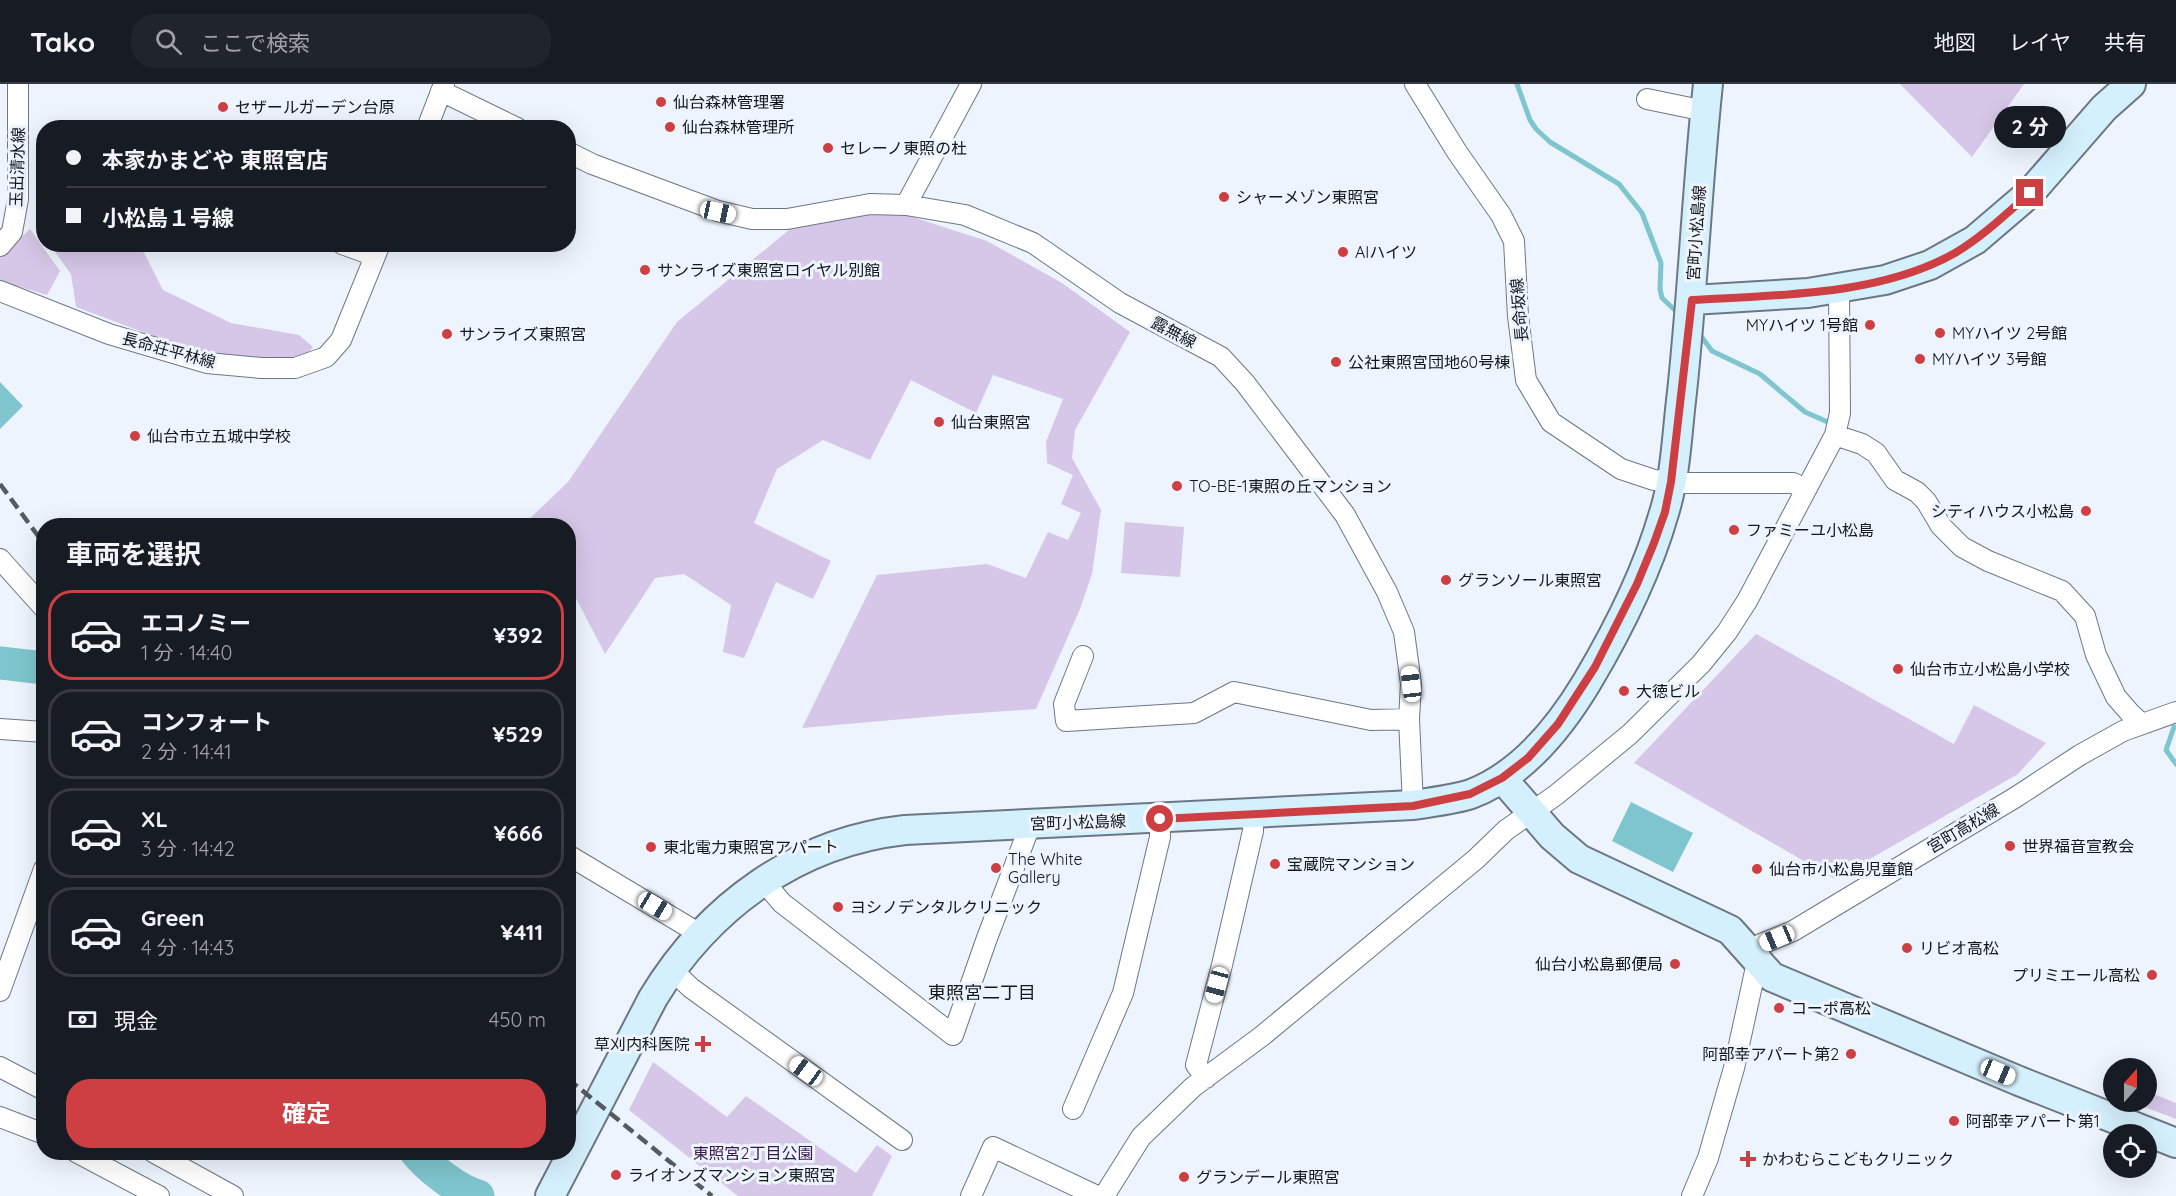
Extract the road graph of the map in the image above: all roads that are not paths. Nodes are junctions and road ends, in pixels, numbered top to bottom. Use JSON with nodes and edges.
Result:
{"nodes":[{"id":1,"x":18,"y":84,"type":"edge"},
{"id":2,"x":971,"y":84,"type":"edge"},
{"id":3,"x":1414,"y":84,"type":"edge"},
{"id":4,"x":2131,"y":84,"type":"edge"},
{"id":5,"x":443,"y":88,"type":"edge"},
{"id":6,"x":1706,"y":98,"type":"edge"},
{"id":7,"x":1647,"y":99,"type":"dead end"},
{"id":8,"x":430,"y":120,"type":"edge"},
{"id":9,"x":502,"y":120,"type":"edge"},
{"id":10,"x":576,"y":156,"type":"edge"},
{"id":11,"x":906,"y":205,"type":"junction"},
{"id":12,"x":0,"y":246,"type":"edge"},
{"id":13,"x":376,"y":252,"type":"edge"},
{"id":14,"x":1839,"y":289,"type":"junction"},
{"id":15,"x":0,"y":291,"type":"edge"},
{"id":16,"x":1692,"y":300,"type":"junction"},
{"id":17,"x":1835,"y":435,"type":"junction"},
{"id":18,"x":1671,"y":482,"type":"junction"},
{"id":19,"x":1805,"y":489,"type":"junction"},
{"id":20,"x":0,"y":559,"type":"edge"},
{"id":21,"x":36,"y":599,"type":"edge"},
{"id":22,"x":1083,"y":656,"type":"dead end"},
{"id":23,"x":2176,"y":712,"type":"edge"},
{"id":24,"x":1409,"y":719,"type":"junction"},
{"id":25,"x":2142,"y":724,"type":"junction"},
{"id":26,"x":0,"y":729,"type":"edge"},
{"id":27,"x":36,"y":731,"type":"edge"},
{"id":28,"x":1502,"y":778,"type":"junction"},
{"id":29,"x":1413,"y":806,"type":"junction"},
{"id":30,"x":1532,"y":813,"type":"junction"},
{"id":31,"x":1253,"y":814,"type":"junction"},
{"id":32,"x":1160,"y":819,"type":"junction"},
{"id":33,"x":1031,"y":823,"type":"junction"},
{"id":34,"x":576,"y":860,"type":"edge"},
{"id":35,"x":764,"y":882,"type":"junction"},
{"id":36,"x":36,"y":891,"type":"edge"},
{"id":37,"x":700,"y":934,"type":"junction"},
{"id":38,"x":1757,"y":959,"type":"junction"},
{"id":39,"x":671,"y":969,"type":"junction"},
{"id":40,"x":0,"y":991,"type":"edge"},
{"id":41,"x":0,"y":1067,"type":"edge"},
{"id":42,"x":1206,"y":1078,"type":"junction"},
{"id":43,"x":36,"y":1086,"type":"edge"},
{"id":44,"x":1073,"y":1108,"type":"dead end"},
{"id":45,"x":0,"y":1117,"type":"edge"},
{"id":46,"x":36,"y":1131,"type":"edge"},
{"id":47,"x":902,"y":1140,"type":"dead end"},
{"id":48,"x":2176,"y":1143,"type":"edge"},
{"id":49,"x":576,"y":1154,"type":"edge"},
{"id":50,"x":91,"y":1160,"type":"edge"},
{"id":51,"x":168,"y":1160,"type":"edge"},
{"id":52,"x":573,"y":1160,"type":"edge"},
{"id":53,"x":556,"y":1194,"type":"edge"},
{"id":54,"x":159,"y":1196,"type":"edge"},
{"id":55,"x":233,"y":1196,"type":"edge"},
{"id":56,"x":971,"y":1196,"type":"edge"},
{"id":57,"x":1097,"y":1196,"type":"edge"},
{"id":58,"x":1104,"y":1196,"type":"edge"},
{"id":59,"x":1692,"y":1196,"type":"edge"}],
"edges":[{"from":1,"to":12,"type":"street","name":"玉出清水線"},
{"from":2,"to":11,"type":"street"},
{"from":3,"to":18,"type":"street","name":"長命坂線"},
{"from":4,"to":14,"type":"street"},
{"from":5,"to":8,"type":"street"},
{"from":5,"to":9,"type":"street"},
{"from":6,"to":7,"type":"street"},
{"from":6,"to":16,"type":"street","name":"宮町小松島線"},
{"from":10,"to":11,"type":"street","name":"露無線"},
{"from":11,"to":24,"type":"street","name":"露無線"},
{"from":13,"to":15,"type":"street","name":"長命荘平林線"},
{"from":14,"to":16,"type":"street"},
{"from":14,"to":17,"type":"street"},
{"from":16,"to":18,"type":"street","name":"宮町小松島線"},
{"from":17,"to":19,"type":"street"},
{"from":17,"to":25,"type":"street"},
{"from":18,"to":19,"type":"street","name":"長命坂線"},
{"from":18,"to":28,"type":"street","name":"宮町小松島線"},
{"from":19,"to":30,"type":"street"},
{"from":20,"to":21,"type":"street"},
{"from":22,"to":24,"type":"street"},
{"from":23,"to":25,"type":"street","name":"宮町高松線"},
{"from":24,"to":29,"type":"street","name":"露無線"},
{"from":25,"to":38,"type":"street","name":"宮町高松線"},
{"from":26,"to":27,"type":"street"},
{"from":28,"to":29,"type":"street","name":"宮町小松島線"},
{"from":28,"to":30,"type":"street"},
{"from":29,"to":31,"type":"street","name":"宮町小松島線"},
{"from":30,"to":38,"type":"street"},
{"from":30,"to":42,"type":"street"},
{"from":31,"to":32,"type":"street","name":"宮町小松島線"},
{"from":31,"to":42,"type":"street"},
{"from":32,"to":33,"type":"street","name":"宮町小松島線"},
{"from":32,"to":44,"type":"street"},
{"from":33,"to":35,"type":"street","name":"宮町小松島線"},
{"from":33,"to":35,"type":"street"},
{"from":34,"to":37,"type":"street"},
{"from":35,"to":37,"type":"street","name":"宮町小松島線"},
{"from":36,"to":40,"type":"street"},
{"from":37,"to":39,"type":"street","name":"宮町小松島線"},
{"from":38,"to":48,"type":"street"},
{"from":38,"to":59,"type":"street"},
{"from":39,"to":47,"type":"street"},
{"from":39,"to":49,"type":"street","name":"宮町小松島線"},
{"from":41,"to":43,"type":"street"},
{"from":42,"to":58,"type":"street"},
{"from":45,"to":46,"type":"street"},
{"from":50,"to":54,"type":"street"},
{"from":51,"to":55,"type":"street"},
{"from":52,"to":53,"type":"street","name":"宮町小松島線"},
{"from":56,"to":57,"type":"street"}]}
